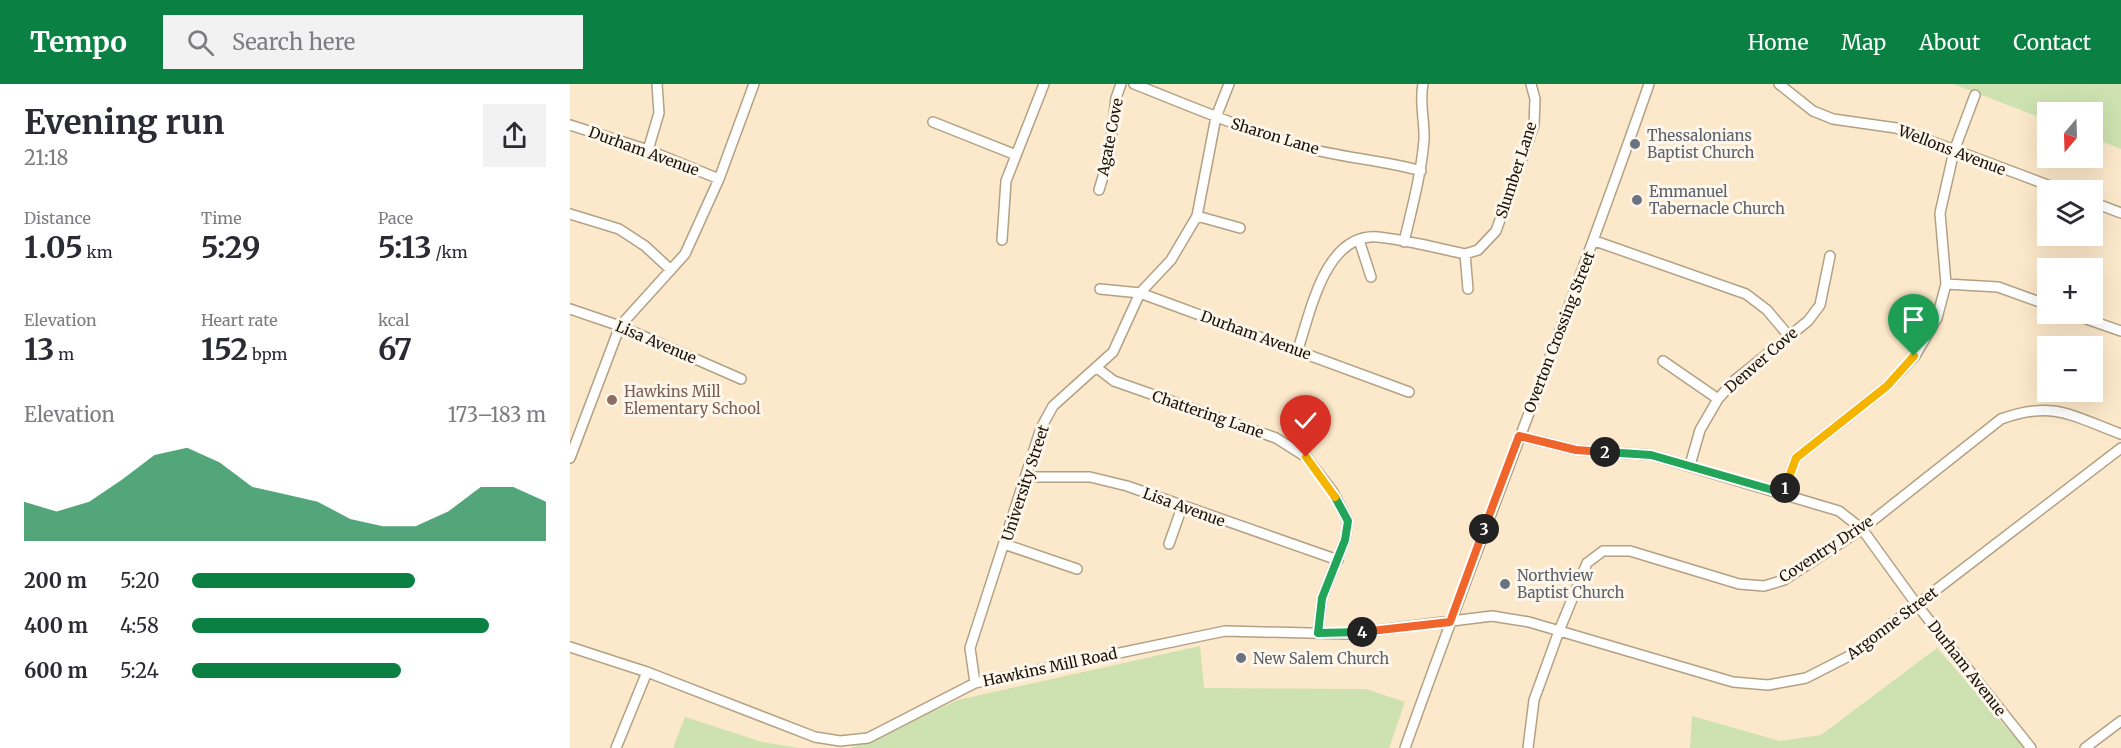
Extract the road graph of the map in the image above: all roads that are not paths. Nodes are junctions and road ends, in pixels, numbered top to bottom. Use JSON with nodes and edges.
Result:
{"nodes":[{"id":1,"x":657,"y":84,"type":"edge"},
{"id":2,"x":754,"y":84,"type":"edge"},
{"id":3,"x":1044,"y":84,"type":"edge"},
{"id":4,"x":1121,"y":84,"type":"edge"},
{"id":5,"x":1134,"y":84,"type":"edge"},
{"id":6,"x":1229,"y":84,"type":"edge"},
{"id":7,"x":1423,"y":84,"type":"edge"},
{"id":8,"x":1531,"y":84,"type":"edge"},
{"id":9,"x":1649,"y":84,"type":"edge"},
{"id":10,"x":1779,"y":84,"type":"edge"},
{"id":11,"x":1975,"y":94,"type":"dead end"},
{"id":12,"x":1216,"y":117,"type":"junction"},
{"id":13,"x":933,"y":122,"type":"dead end"},
{"id":14,"x":570,"y":125,"type":"edge"},
{"id":15,"x":648,"y":150,"type":"junction"},
{"id":16,"x":1954,"y":151,"type":"junction"},
{"id":17,"x":1016,"y":154,"type":"junction"},
{"id":18,"x":1421,"y":171,"type":"junction"},
{"id":19,"x":718,"y":178,"type":"junction"},
{"id":20,"x":2037,"y":181,"type":"edge"},
{"id":21,"x":1099,"y":190,"type":"dead end"},
{"id":22,"x":2103,"y":206,"type":"edge"},
{"id":23,"x":2121,"y":213,"type":"edge"},
{"id":24,"x":570,"y":214,"type":"edge"},
{"id":25,"x":1197,"y":216,"type":"junction"},
{"id":26,"x":1240,"y":228,"type":"dead end"},
{"id":27,"x":1002,"y":240,"type":"dead end"},
{"id":28,"x":1359,"y":240,"type":"junction"},
{"id":29,"x":1595,"y":241,"type":"junction"},
{"id":30,"x":1404,"y":242,"type":"junction"},
{"id":31,"x":1465,"y":254,"type":"junction"},
{"id":32,"x":1830,"y":256,"type":"dead end"},
{"id":33,"x":671,"y":270,"type":"junction"},
{"id":34,"x":1371,"y":277,"type":"dead end"},
{"id":35,"x":1946,"y":284,"type":"junction"},
{"id":36,"x":1100,"y":289,"type":"dead end"},
{"id":37,"x":1468,"y":289,"type":"dead end"},
{"id":38,"x":1140,"y":294,"type":"junction"},
{"id":39,"x":2037,"y":301,"type":"edge"},
{"id":40,"x":570,"y":309,"type":"edge"},
{"id":41,"x":2101,"y":324,"type":"edge"},
{"id":42,"x":620,"y":326,"type":"junction"},
{"id":43,"x":2121,"y":331,"type":"edge"},
{"id":44,"x":1788,"y":335,"type":"junction"},
{"id":45,"x":1298,"y":349,"type":"junction"},
{"id":46,"x":1663,"y":361,"type":"dead end"},
{"id":47,"x":1097,"y":368,"type":"junction"},
{"id":48,"x":741,"y":379,"type":"dead end"},
{"id":49,"x":1409,"y":392,"type":"dead end"},
{"id":50,"x":1718,"y":399,"type":"junction"},
{"id":51,"x":2121,"y":434,"type":"edge"},
{"id":52,"x":1519,"y":436,"type":"junction"},
{"id":53,"x":2121,"y":448,"type":"edge"},
{"id":54,"x":570,"y":458,"type":"edge"},
{"id":55,"x":1690,"y":465,"type":"junction"},
{"id":56,"x":1027,"y":477,"type":"junction"},
{"id":57,"x":1783,"y":493,"type":"junction"},
{"id":58,"x":1182,"y":507,"type":"junction"},
{"id":59,"x":1862,"y":529,"type":"junction"},
{"id":60,"x":1004,"y":544,"type":"junction"},
{"id":61,"x":1169,"y":544,"type":"dead end"},
{"id":62,"x":1338,"y":560,"type":"junction"},
{"id":63,"x":1077,"y":569,"type":"dead end"},
{"id":64,"x":1917,"y":605,"type":"junction"},
{"id":65,"x":1450,"y":622,"type":"junction"},
{"id":66,"x":1559,"y":631,"type":"junction"},
{"id":67,"x":1318,"y":633,"type":"junction"},
{"id":68,"x":570,"y":647,"type":"edge"},
{"id":69,"x":647,"y":672,"type":"junction"},
{"id":70,"x":975,"y":683,"type":"junction"},
{"id":71,"x":2121,"y":721,"type":"edge"},
{"id":72,"x":616,"y":748,"type":"edge"},
{"id":73,"x":1405,"y":748,"type":"edge"},
{"id":74,"x":1528,"y":748,"type":"edge"},
{"id":75,"x":2031,"y":748,"type":"edge"},
{"id":76,"x":2085,"y":748,"type":"edge"}],
"edges":[{"from":1,"to":15,"type":"street"},
{"from":2,"to":19,"type":"street"},
{"from":3,"to":17,"type":"street"},
{"from":4,"to":21,"type":"street","name":"Agate Cove"},
{"from":5,"to":12,"type":"street","name":"Sharon Lane"},
{"from":6,"to":12,"type":"street","name":"University Street"},
{"from":7,"to":18,"type":"street"},
{"from":8,"to":31,"type":"street","name":"Slumber Lane"},
{"from":9,"to":29,"type":"street","name":"Overton Crossing Street"},
{"from":10,"to":16,"type":"street","name":"Wellons Avenue"},
{"from":11,"to":16,"type":"street"},
{"from":12,"to":18,"type":"street","name":"Sharon Lane"},
{"from":12,"to":25,"type":"street","name":"University Street"},
{"from":13,"to":17,"type":"street"},
{"from":14,"to":15,"type":"street","name":"Durham Avenue"},
{"from":15,"to":19,"type":"street","name":"Durham Avenue"},
{"from":16,"to":20,"type":"street","name":"Wellons Avenue"},
{"from":16,"to":35,"type":"street"},
{"from":17,"to":27,"type":"street"},
{"from":18,"to":30,"type":"street"},
{"from":19,"to":33,"type":"street"},
{"from":22,"to":23,"type":"street"},
{"from":24,"to":33,"type":"street"},
{"from":25,"to":26,"type":"street"},
{"from":25,"to":38,"type":"street","name":"University Street"},
{"from":28,"to":30,"type":"street"},
{"from":28,"to":34,"type":"street"},
{"from":28,"to":45,"type":"street"},
{"from":29,"to":44,"type":"street"},
{"from":29,"to":52,"type":"street","name":"Overton Crossing Street"},
{"from":30,"to":31,"type":"street"},
{"from":31,"to":37,"type":"street"},
{"from":32,"to":44,"type":"street","name":"Denver Cove"},
{"from":33,"to":42,"type":"street"},
{"from":35,"to":39,"type":"street"},
{"from":35,"to":57,"type":"street"},
{"from":36,"to":38,"type":"street","name":"Durham Avenue"},
{"from":38,"to":45,"type":"street","name":"Durham Avenue"},
{"from":38,"to":47,"type":"street","name":"University Street"},
{"from":40,"to":42,"type":"street","name":"Lisa Avenue"},
{"from":41,"to":43,"type":"street"},
{"from":42,"to":48,"type":"street","name":"Lisa Avenue"},
{"from":42,"to":54,"type":"street"},
{"from":44,"to":50,"type":"street","name":"Denver Cove"},
{"from":45,"to":49,"type":"street","name":"Durham Avenue"},
{"from":46,"to":50,"type":"street"},
{"from":47,"to":56,"type":"street","name":"University Street"},
{"from":47,"to":62,"type":"street","name":"Chattering Lane"},
{"from":50,"to":55,"type":"street","name":"Denver Cove"},
{"from":51,"to":59,"type":"street","name":"Coventry Drive"},
{"from":52,"to":55,"type":"street","name":"Durham Avenue"},
{"from":52,"to":65,"type":"street","name":"Overton Crossing Street"},
{"from":53,"to":64,"type":"street","name":"Argonne Street"},
{"from":55,"to":57,"type":"street","name":"Durham Avenue"},
{"from":56,"to":58,"type":"street","name":"Lisa Avenue"},
{"from":56,"to":60,"type":"street","name":"University Street"},
{"from":57,"to":59,"type":"street","name":"Durham Avenue"},
{"from":58,"to":61,"type":"street"},
{"from":58,"to":62,"type":"street","name":"Lisa Avenue"},
{"from":59,"to":64,"type":"street","name":"Durham Avenue"},
{"from":59,"to":66,"type":"street","name":"Coventry Drive"},
{"from":60,"to":63,"type":"street"},
{"from":60,"to":70,"type":"street","name":"University Street"},
{"from":62,"to":67,"type":"street","name":"Chattering Lane"},
{"from":64,"to":66,"type":"street","name":"Argonne Street"},
{"from":64,"to":75,"type":"street","name":"Durham Avenue"},
{"from":65,"to":66,"type":"street","name":"Argonne Street"},
{"from":65,"to":67,"type":"street","name":"Hawkins Mill Road"},
{"from":65,"to":73,"type":"street","name":"Overton Crossing Street"},
{"from":66,"to":74,"type":"street","name":"Coventry Drive"},
{"from":67,"to":70,"type":"street","name":"Hawkins Mill Road"},
{"from":68,"to":69,"type":"street","name":"Hawkins Mill Road"},
{"from":69,"to":70,"type":"street","name":"Hawkins Mill Road"},
{"from":69,"to":72,"type":"street"},
{"from":71,"to":76,"type":"street"}]}
